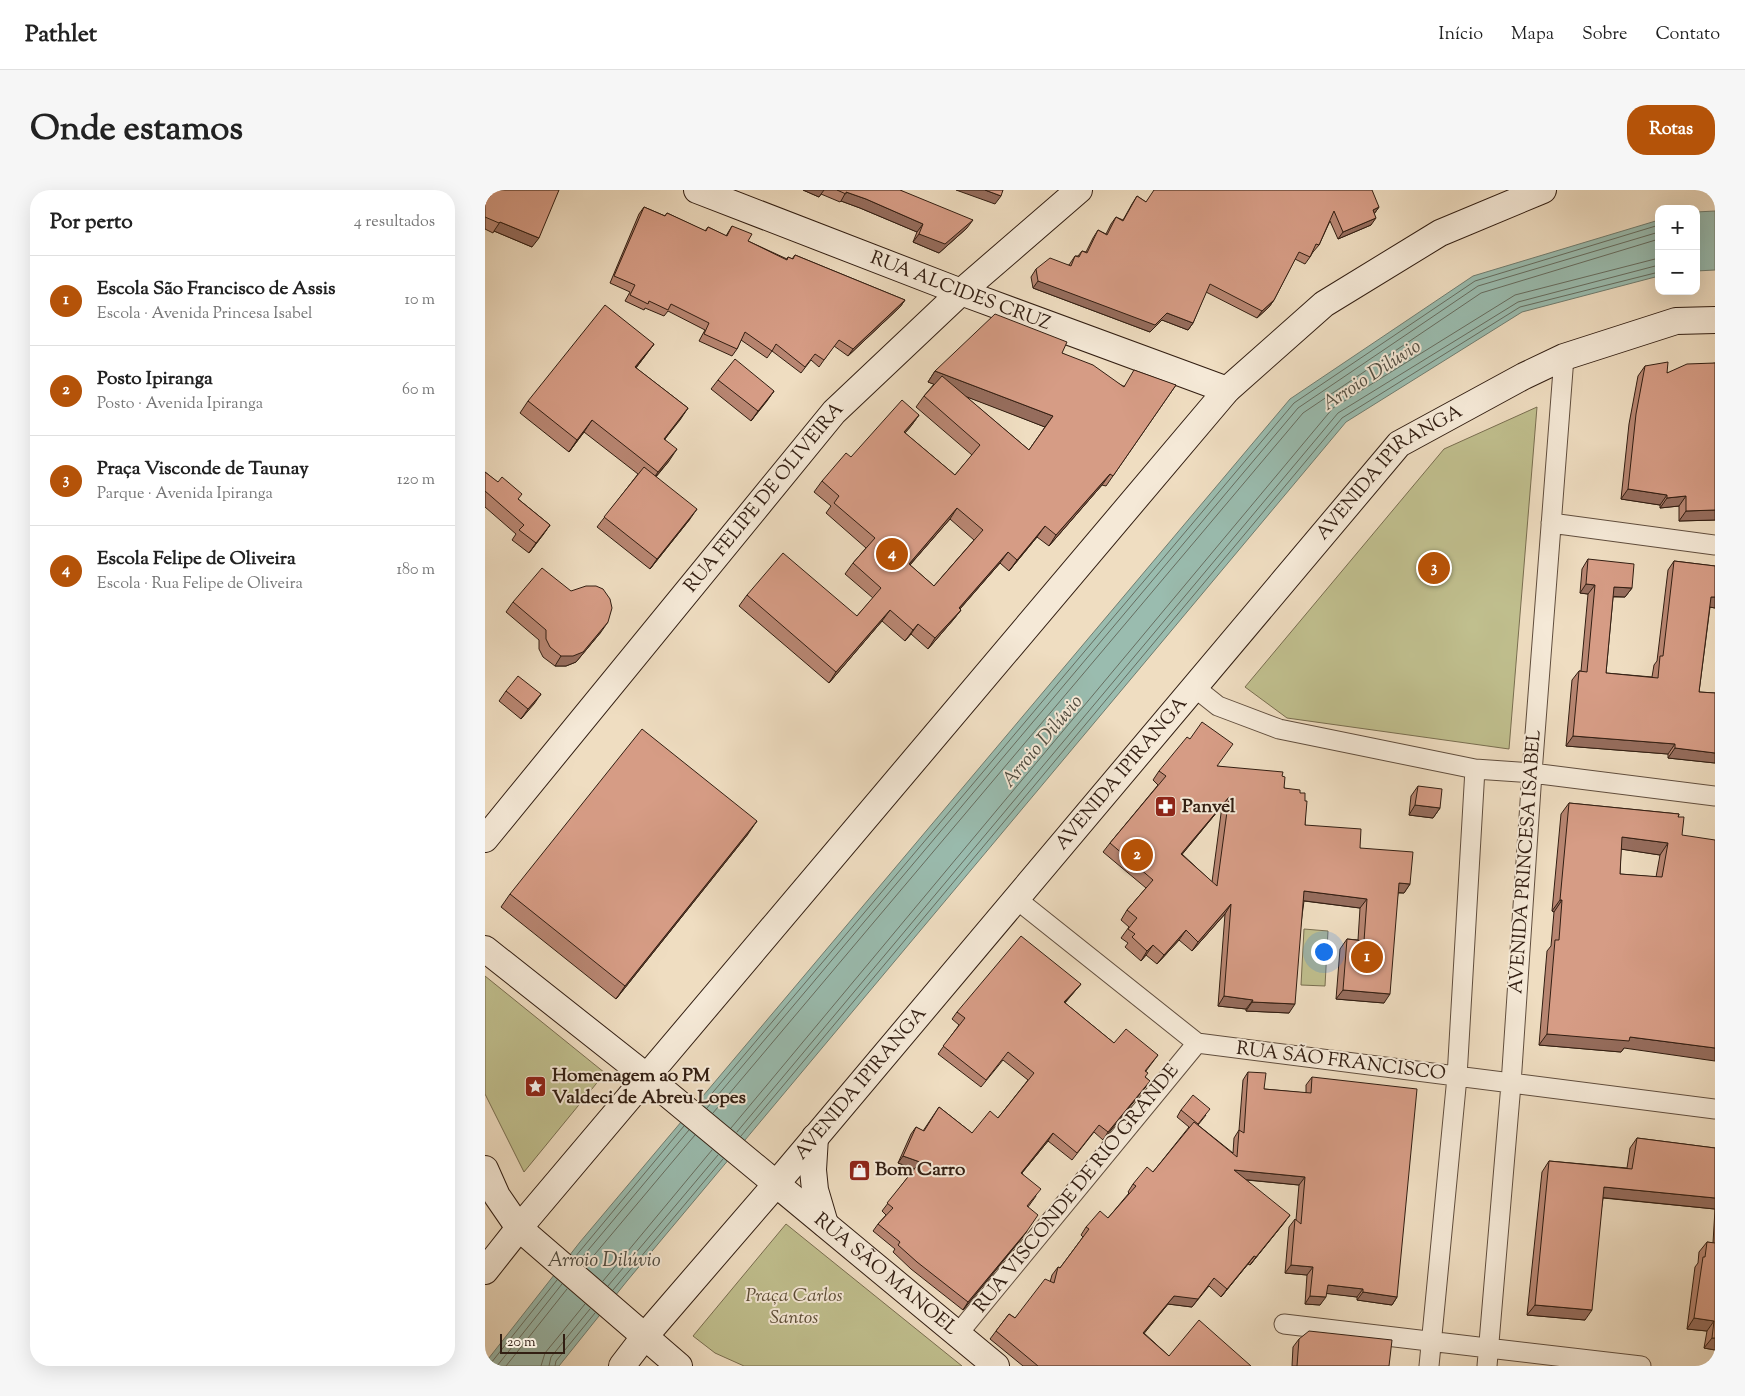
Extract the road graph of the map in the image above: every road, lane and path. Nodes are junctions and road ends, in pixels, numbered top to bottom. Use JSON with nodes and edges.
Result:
{"nodes":[{"id":1,"x":697,"y":190,"type":"edge"},
{"id":2,"x":1079,"y":190,"type":"edge"},
{"id":3,"x":1527,"y":192,"type":"edge"},
{"id":4,"x":961,"y":292,"type":"junction"},
{"id":5,"x":1715,"y":320,"type":"edge"},
{"id":6,"x":1563,"y":357,"type":"junction"},
{"id":7,"x":1227,"y":390,"type":"junction"},
{"id":8,"x":1551,"y":523,"type":"junction"},
{"id":9,"x":1715,"y":544,"type":"edge"},
{"id":10,"x":1194,"y":686,"type":"junction"},
{"id":11,"x":1475,"y":769,"type":"junction"},
{"id":12,"x":1532,"y":773,"type":"junction"},
{"id":13,"x":1715,"y":796,"type":"edge"},
{"id":14,"x":485,"y":839,"type":"edge"},
{"id":15,"x":1015,"y":898,"type":"junction"},
{"id":16,"x":485,"y":949,"type":"edge"},
{"id":17,"x":1197,"y":1044,"type":"junction"},
{"id":18,"x":647,"y":1077,"type":"junction"},
{"id":19,"x":1457,"y":1077,"type":"junction"},
{"id":20,"x":1511,"y":1084,"type":"junction"},
{"id":21,"x":1715,"y":1109,"type":"edge"},
{"id":22,"x":815,"y":1137,"type":"junction"},
{"id":23,"x":485,"y":1169,"type":"edge"},
{"id":24,"x":777,"y":1183,"type":"junction"},
{"id":25,"x":825,"y":1224,"type":"junction"},
{"id":26,"x":519,"y":1228,"type":"junction"},
{"id":27,"x":485,"y":1271,"type":"edge"},
{"id":28,"x":1285,"y":1324,"type":"dead end"},
{"id":29,"x":957,"y":1335,"type":"junction"},
{"id":30,"x":645,"y":1336,"type":"junction"},
{"id":31,"x":1431,"y":1341,"type":"junction"},
{"id":32,"x":1489,"y":1347,"type":"junction"},
{"id":33,"x":622,"y":1366,"type":"edge"},
{"id":34,"x":679,"y":1366,"type":"edge"},
{"id":35,"x":996,"y":1366,"type":"edge"},
{"id":36,"x":1429,"y":1366,"type":"edge"},
{"id":37,"x":1487,"y":1366,"type":"edge"},
{"id":38,"x":1641,"y":1366,"type":"edge"}],
"edges":[{"from":1,"to":4,"type":"main road","name":"RUA ALCIDES CRUZ"},
{"from":2,"to":4,"type":"main road","name":"RUA FELIPE DE OLIVEIRA"},
{"from":3,"to":7,"type":"main road"},
{"from":4,"to":7,"type":"main road","name":"RUA ALCIDES CRUZ"},
{"from":4,"to":14,"type":"main road","name":"RUA FELIPE DE OLIVEIRA"},
{"from":5,"to":6,"type":"main road","name":"AVENIDA IPIRANGA"},
{"from":6,"to":8,"type":"street","name":"AVENIDA PRINCESA ISABEL"},
{"from":6,"to":10,"type":"main road","name":"AVENIDA IPIRANGA"},
{"from":7,"to":18,"type":"main road"},
{"from":8,"to":9,"type":"street"},
{"from":8,"to":12,"type":"street","name":"AVENIDA PRINCESA ISABEL"},
{"from":10,"to":11,"type":"street"},
{"from":10,"to":15,"type":"main road","name":"AVENIDA IPIRANGA"},
{"from":11,"to":12,"type":"street"},
{"from":11,"to":19,"type":"street"},
{"from":12,"to":13,"type":"street"},
{"from":12,"to":20,"type":"street","name":"AVENIDA PRINCESA ISABEL"},
{"from":15,"to":17,"type":"street"},
{"from":15,"to":22,"type":"main road","name":"AVENIDA IPIRANGA"},
{"from":16,"to":18,"type":"main road","name":"RUA SÃO MANOEL"},
{"from":17,"to":19,"type":"street","name":"RUA SÃO FRANCISCO"},
{"from":17,"to":29,"type":"street","name":"RUA VISCONDE DE RIO GRANDE"},
{"from":18,"to":24,"type":"main road","name":"RUA SÃO MANOEL"},
{"from":18,"to":26,"type":"main road"},
{"from":19,"to":20,"type":"street","name":"RUA SÃO FRANCISCO"},
{"from":19,"to":31,"type":"street"},
{"from":20,"to":21,"type":"street","name":"RUA SÃO FRANCISCO"},
{"from":20,"to":32,"type":"street","name":"AVENIDA PRINCESA ISABEL"},
{"from":22,"to":24,"type":"main road","name":"AVENIDA IPIRANGA"},
{"from":22,"to":25,"type":"main road"},
{"from":23,"to":26,"type":"main road"},
{"from":24,"to":25,"type":"main road","name":"RUA SÃO MANOEL"},
{"from":24,"to":30,"type":"main road","name":"AVENIDA IPIRANGA"},
{"from":25,"to":29,"type":"main road","name":"RUA SÃO MANOEL"},
{"from":26,"to":27,"type":"main road"},
{"from":26,"to":30,"type":"main road"},
{"from":28,"to":31,"type":"street"},
{"from":29,"to":35,"type":"main road","name":"RUA SÃO MANOEL"},
{"from":30,"to":33,"type":"main road","name":"AVENIDA IPIRANGA"},
{"from":30,"to":34,"type":"main road"},
{"from":31,"to":32,"type":"street"},
{"from":31,"to":36,"type":"street"},
{"from":32,"to":37,"type":"street","name":"AVENIDA PRINCESA ISABEL"},
{"from":32,"to":38,"type":"street"}]}
